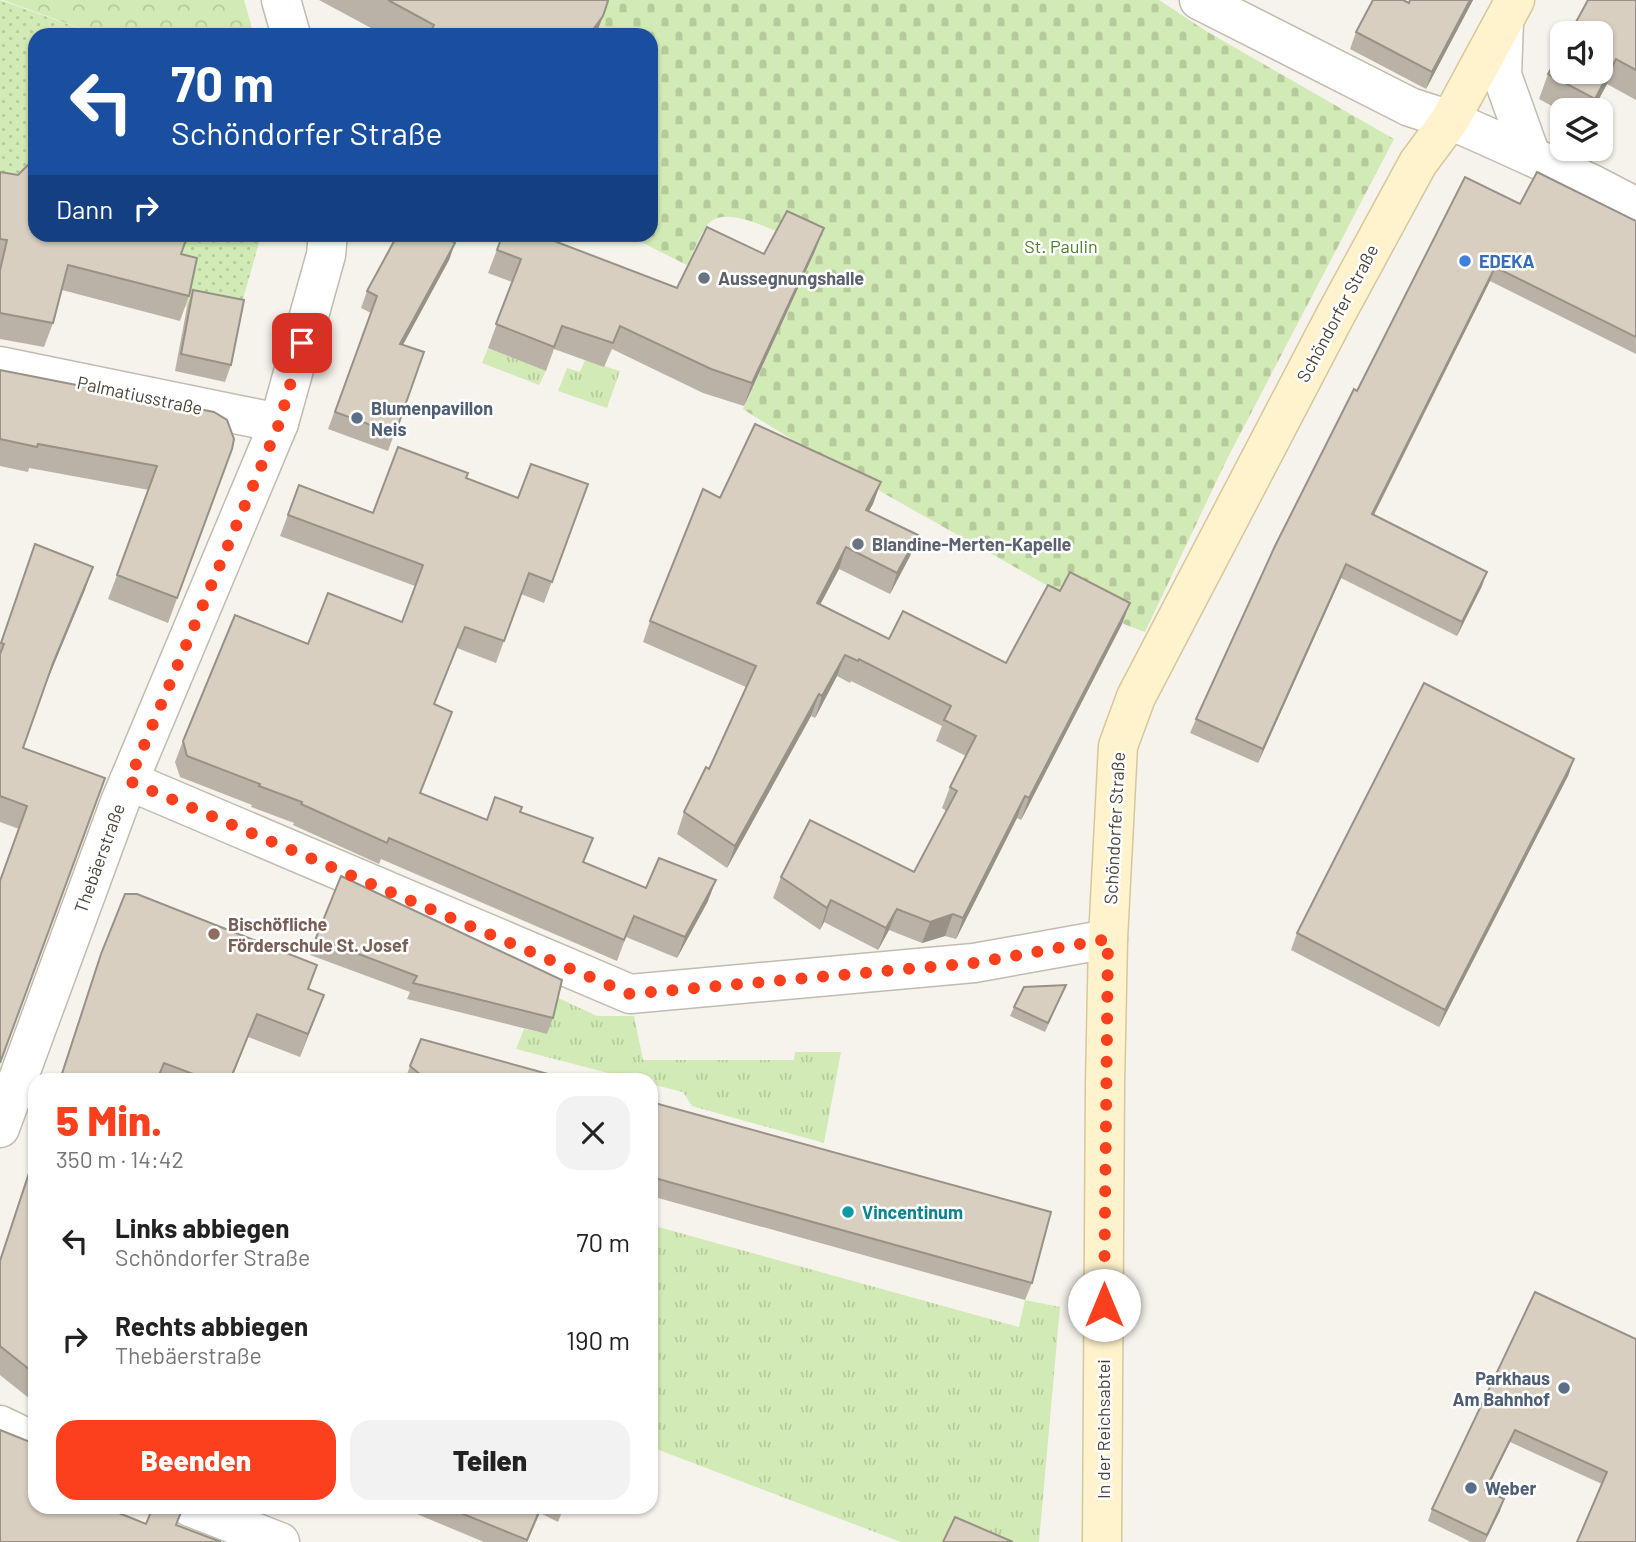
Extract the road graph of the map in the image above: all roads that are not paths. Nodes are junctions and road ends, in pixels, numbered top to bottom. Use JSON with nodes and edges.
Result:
{"nodes":[{"id":1,"x":281,"y":0,"type":"edge"},
{"id":2,"x":1199,"y":0,"type":"edge"},
{"id":3,"x":1509,"y":10,"type":"edge"},
{"id":4,"x":289,"y":28,"type":"edge"},
{"id":5,"x":1450,"y":120,"type":"junction"},
{"id":6,"x":1531,"y":156,"type":"junction"},
{"id":7,"x":1636,"y":207,"type":"edge"},
{"id":8,"x":327,"y":242,"type":"edge"},
{"id":9,"x":0,"y":366,"type":"edge"},
{"id":10,"x":279,"y":424,"type":"junction"},
{"id":11,"x":129,"y":781,"type":"junction"},
{"id":12,"x":1108,"y":939,"type":"junction"},
{"id":13,"x":0,"y":1128,"type":"edge"},
{"id":14,"x":0,"y":1425,"type":"edge"},
{"id":15,"x":28,"y":1439,"type":"edge"},
{"id":16,"x":208,"y":1514,"type":"edge"},
{"id":17,"x":280,"y":1542,"type":"edge"},
{"id":18,"x":1102,"y":1542,"type":"edge"}],
"edges":[{"from":1,"to":4,"type":"street"},
{"from":2,"to":5,"type":"street"},
{"from":3,"to":5,"type":"main road","name":"Schöndorfer Straße"},
{"from":3,"to":6,"type":"street"},
{"from":5,"to":6,"type":"street"},
{"from":5,"to":12,"type":"main road","name":"Schöndorfer Straße"},
{"from":6,"to":7,"type":"street"},
{"from":8,"to":10,"type":"street","name":"Thebäerstraße"},
{"from":9,"to":10,"type":"street","name":"Palmatiusstraße"},
{"from":10,"to":11,"type":"street","name":"Thebäerstraße"},
{"from":11,"to":12,"type":"street"},
{"from":11,"to":13,"type":"street","name":"Thebäerstraße"},
{"from":12,"to":18,"type":"main road","name":"In der Reichsabtei"},
{"from":14,"to":15,"type":"street"},
{"from":16,"to":17,"type":"street"}]}
